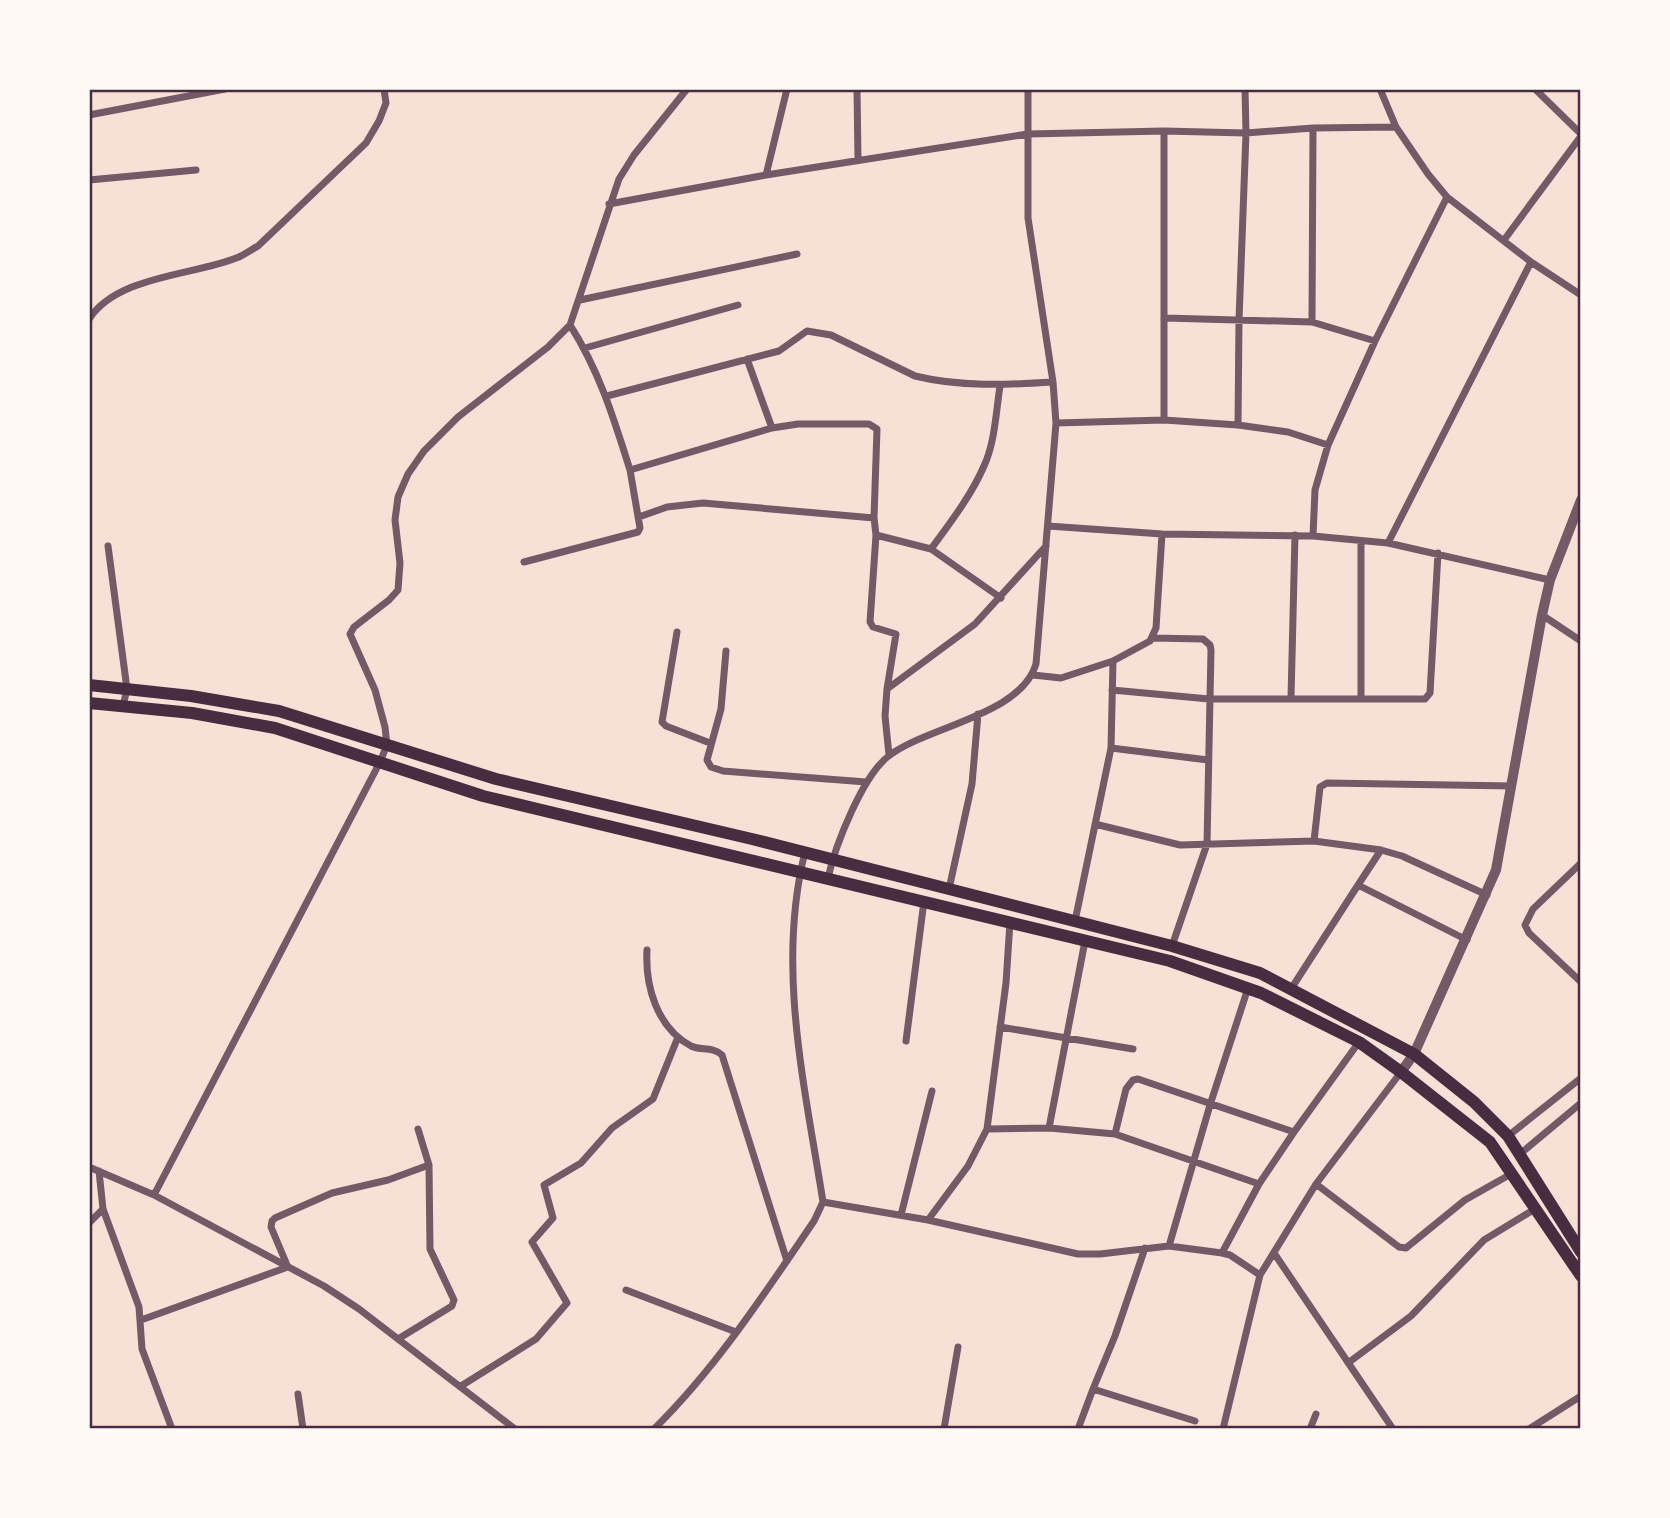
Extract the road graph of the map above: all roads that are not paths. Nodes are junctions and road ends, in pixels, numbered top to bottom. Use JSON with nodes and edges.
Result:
{"nodes":[{"id":1,"x":225,"y":89,"type":"edge"},
{"id":2,"x":384,"y":89,"type":"edge"},
{"id":3,"x":687,"y":89,"type":"edge"},
{"id":4,"x":787,"y":89,"type":"edge"},
{"id":5,"x":858,"y":89,"type":"edge"},
{"id":6,"x":1028,"y":89,"type":"edge"},
{"id":7,"x":1245,"y":89,"type":"edge"},
{"id":8,"x":1380,"y":89,"type":"edge"},
{"id":9,"x":1535,"y":89,"type":"edge"},
{"id":10,"x":89,"y":115,"type":"edge"},
{"id":11,"x":1396,"y":127,"type":"junction"},
{"id":12,"x":1313,"y":128,"type":"junction"},
{"id":13,"x":1164,"y":131,"type":"junction"},
{"id":14,"x":1246,"y":133,"type":"junction"},
{"id":15,"x":1028,"y":134,"type":"junction"},
{"id":16,"x":1581,"y":135,"type":"edge"},
{"id":17,"x":858,"y":160,"type":"junction"},
{"id":18,"x":196,"y":170,"type":"dead end"},
{"id":19,"x":766,"y":175,"type":"junction"},
{"id":20,"x":89,"y":180,"type":"edge"},
{"id":21,"x":1447,"y":197,"type":"junction"},
{"id":22,"x":609,"y":204,"type":"junction"},
{"id":23,"x":1504,"y":240,"type":"junction"},
{"id":24,"x":797,"y":254,"type":"dead end"},
{"id":25,"x":1531,"y":262,"type":"junction"},
{"id":26,"x":1581,"y":295,"type":"edge"},
{"id":27,"x":580,"y":300,"type":"junction"},
{"id":28,"x":738,"y":305,"type":"dead end"},
{"id":29,"x":1165,"y":318,"type":"junction"},
{"id":30,"x":89,"y":319,"type":"edge"},
{"id":31,"x":1239,"y":320,"type":"junction"},
{"id":32,"x":1312,"y":323,"type":"junction"},
{"id":33,"x":570,"y":325,"type":"junction"},
{"id":34,"x":1375,"y":341,"type":"junction"},
{"id":35,"x":585,"y":348,"type":"junction"},
{"id":36,"x":747,"y":359,"type":"junction"},
{"id":37,"x":1053,"y":382,"type":"junction"},
{"id":38,"x":1000,"y":386,"type":"junction"},
{"id":39,"x":607,"y":396,"type":"junction"},
{"id":40,"x":1164,"y":420,"type":"junction"},
{"id":41,"x":1056,"y":423,"type":"junction"},
{"id":42,"x":1238,"y":425,"type":"junction"},
{"id":43,"x":772,"y":428,"type":"junction"},
{"id":44,"x":1328,"y":445,"type":"junction"},
{"id":45,"x":630,"y":470,"type":"junction"},
{"id":46,"x":1581,"y":500,"type":"edge"},
{"id":47,"x":639,"y":517,"type":"junction"},
{"id":48,"x":874,"y":518,"type":"junction"},
{"id":49,"x":1577,"y":524,"type":"edge"},
{"id":50,"x":1048,"y":526,"type":"junction"},
{"id":51,"x":1162,"y":534,"type":"junction"},
{"id":52,"x":876,"y":535,"type":"junction"},
{"id":53,"x":1295,"y":535,"type":"junction"},
{"id":54,"x":1313,"y":536,"type":"junction"},
{"id":55,"x":1361,"y":541,"type":"junction"},
{"id":56,"x":1388,"y":543,"type":"junction"},
{"id":57,"x":108,"y":546,"type":"dead end"},
{"id":58,"x":1047,"y":546,"type":"junction"},
{"id":59,"x":931,"y":549,"type":"junction"},
{"id":60,"x":1438,"y":553,"type":"junction"},
{"id":61,"x":524,"y":562,"type":"dead end"},
{"id":62,"x":1550,"y":580,"type":"junction"},
{"id":63,"x":1001,"y":598,"type":"junction"},
{"id":64,"x":1542,"y":615,"type":"junction"},
{"id":65,"x":677,"y":632,"type":"dead end"},
{"id":66,"x":1152,"y":638,"type":"junction"},
{"id":67,"x":1581,"y":641,"type":"edge"},
{"id":68,"x":726,"y":651,"type":"dead end"},
{"id":69,"x":1113,"y":661,"type":"junction"},
{"id":70,"x":1033,"y":675,"type":"junction"},
{"id":71,"x":89,"y":685,"type":"edge"},
{"id":72,"x":127,"y":689,"type":"junction"},
{"id":73,"x":887,"y":689,"type":"junction"},
{"id":74,"x":1112,"y":690,"type":"junction"},
{"id":75,"x":197,"y":697,"type":"junction"},
{"id":76,"x":1291,"y":698,"type":"junction"},
{"id":77,"x":1209,"y":699,"type":"junction"},
{"id":78,"x":1361,"y":699,"type":"junction"},
{"id":79,"x":89,"y":703,"type":"edge"},
{"id":80,"x":123,"y":706,"type":"junction"},
{"id":81,"x":195,"y":714,"type":"junction"},
{"id":82,"x":978,"y":714,"type":"junction"},
{"id":83,"x":710,"y":743,"type":"junction"},
{"id":84,"x":387,"y":745,"type":"junction"},
{"id":85,"x":1111,"y":748,"type":"junction"},
{"id":86,"x":890,"y":755,"type":"junction"},
{"id":87,"x":1208,"y":760,"type":"junction"},
{"id":88,"x":380,"y":762,"type":"junction"},
{"id":89,"x":866,"y":782,"type":"junction"},
{"id":90,"x":1513,"y":786,"type":"junction"},
{"id":91,"x":1095,"y":824,"type":"junction"},
{"id":92,"x":1314,"y":841,"type":"junction"},
{"id":93,"x":1207,"y":844,"type":"junction"},
{"id":94,"x":1381,"y":850,"type":"junction"},
{"id":95,"x":805,"y":852,"type":"junction"},
{"id":96,"x":832,"y":859,"type":"junction"},
{"id":97,"x":1581,"y":863,"type":"edge"},
{"id":98,"x":800,"y":871,"type":"junction"},
{"id":99,"x":828,"y":878,"type":"junction"},
{"id":100,"x":1358,"y":885,"type":"junction"},
{"id":101,"x":949,"y":889,"type":"junction"},
{"id":102,"x":1487,"y":895,"type":"junction"},
{"id":103,"x":924,"y":901,"type":"junction"},
{"id":104,"x":1075,"y":921,"type":"junction"},
{"id":105,"x":1010,"y":922,"type":"junction"},
{"id":106,"x":1467,"y":940,"type":"junction"},
{"id":107,"x":1085,"y":941,"type":"junction"},
{"id":108,"x":1172,"y":946,"type":"junction"},
{"id":109,"x":647,"y":950,"type":"dead end"},
{"id":110,"x":1581,"y":982,"type":"edge"},
{"id":111,"x":1248,"y":988,"type":"junction"},
{"id":112,"x":1291,"y":989,"type":"junction"},
{"id":113,"x":1000,"y":1027,"type":"junction"},
{"id":114,"x":678,"y":1037,"type":"junction"},
{"id":115,"x":1067,"y":1038,"type":"junction"},
{"id":116,"x":906,"y":1041,"type":"dead end"},
{"id":117,"x":1359,"y":1042,"type":"junction"},
{"id":118,"x":1133,"y":1049,"type":"dead end"},
{"id":119,"x":1414,"y":1054,"type":"junction"},
{"id":120,"x":1402,"y":1072,"type":"junction"},
{"id":121,"x":1581,"y":1078,"type":"edge"},
{"id":122,"x":932,"y":1091,"type":"dead end"},
{"id":123,"x":1581,"y":1103,"type":"edge"},
{"id":124,"x":1210,"y":1105,"type":"junction"},
{"id":125,"x":1049,"y":1128,"type":"junction"},
{"id":126,"x":418,"y":1129,"type":"dead end"},
{"id":127,"x":987,"y":1129,"type":"junction"},
{"id":128,"x":1294,"y":1132,"type":"junction"},
{"id":129,"x":1115,"y":1134,"type":"junction"},
{"id":130,"x":1508,"y":1136,"type":"junction"},
{"id":131,"x":1520,"y":1154,"type":"junction"},
{"id":132,"x":1195,"y":1162,"type":"junction"},
{"id":133,"x":429,"y":1166,"type":"junction"},
{"id":134,"x":89,"y":1167,"type":"edge"},
{"id":135,"x":99,"y":1171,"type":"junction"},
{"id":136,"x":1511,"y":1174,"type":"junction"},
{"id":137,"x":1259,"y":1184,"type":"junction"},
{"id":138,"x":1316,"y":1184,"type":"junction"},
{"id":139,"x":154,"y":1195,"type":"junction"},
{"id":140,"x":823,"y":1202,"type":"junction"},
{"id":141,"x":103,"y":1209,"type":"junction"},
{"id":142,"x":1535,"y":1209,"type":"junction"},
{"id":143,"x":901,"y":1215,"type":"junction"},
{"id":144,"x":928,"y":1220,"type":"junction"},
{"id":145,"x":89,"y":1223,"type":"edge"},
{"id":146,"x":1169,"y":1246,"type":"junction"},
{"id":147,"x":1145,"y":1248,"type":"junction"},
{"id":148,"x":1581,"y":1252,"type":"edge"},
{"id":149,"x":1222,"y":1253,"type":"junction"},
{"id":150,"x":1274,"y":1253,"type":"junction"},
{"id":151,"x":787,"y":1261,"type":"junction"},
{"id":152,"x":287,"y":1265,"type":"junction"},
{"id":153,"x":1260,"y":1275,"type":"junction"},
{"id":154,"x":1581,"y":1276,"type":"edge"},
{"id":155,"x":625,"y":1290,"type":"dead end"},
{"id":156,"x":141,"y":1320,"type":"junction"},
{"id":157,"x":736,"y":1332,"type":"junction"},
{"id":158,"x":398,"y":1339,"type":"junction"},
{"id":159,"x":958,"y":1347,"type":"dead end"},
{"id":160,"x":1348,"y":1363,"type":"junction"},
{"id":161,"x":461,"y":1386,"type":"junction"},
{"id":162,"x":1093,"y":1389,"type":"junction"},
{"id":163,"x":298,"y":1394,"type":"dead end"},
{"id":164,"x":1581,"y":1396,"type":"edge"},
{"id":165,"x":1316,"y":1414,"type":"dead end"},
{"id":166,"x":1195,"y":1421,"type":"dead end"},
{"id":167,"x":172,"y":1429,"type":"edge"},
{"id":168,"x":303,"y":1429,"type":"edge"},
{"id":169,"x":515,"y":1429,"type":"edge"},
{"id":170,"x":654,"y":1429,"type":"edge"},
{"id":171,"x":944,"y":1429,"type":"edge"},
{"id":172,"x":1078,"y":1429,"type":"edge"},
{"id":173,"x":1223,"y":1429,"type":"edge"},
{"id":174,"x":1310,"y":1429,"type":"edge"},
{"id":175,"x":1393,"y":1429,"type":"edge"},
{"id":176,"x":1529,"y":1429,"type":"edge"}],
"edges":[{"from":1,"to":10,"type":"street"},
{"from":2,"to":30,"type":"street"},
{"from":3,"to":22,"type":"street"},
{"from":4,"to":19,"type":"street"},
{"from":5,"to":17,"type":"street"},
{"from":6,"to":15,"type":"street"},
{"from":7,"to":14,"type":"street"},
{"from":8,"to":11,"type":"street"},
{"from":9,"to":16,"type":"street"},
{"from":11,"to":12,"type":"street"},
{"from":11,"to":21,"type":"street"},
{"from":12,"to":14,"type":"street"},
{"from":12,"to":32,"type":"street"},
{"from":13,"to":14,"type":"street"},
{"from":13,"to":15,"type":"street"},
{"from":13,"to":29,"type":"street"},
{"from":14,"to":31,"type":"street"},
{"from":15,"to":17,"type":"street"},
{"from":15,"to":37,"type":"street"},
{"from":16,"to":23,"type":"street"},
{"from":17,"to":19,"type":"street"},
{"from":18,"to":20,"type":"street"},
{"from":19,"to":22,"type":"street"},
{"from":21,"to":23,"type":"street"},
{"from":21,"to":34,"type":"street"},
{"from":22,"to":27,"type":"street"},
{"from":23,"to":25,"type":"street"},
{"from":24,"to":27,"type":"street"},
{"from":25,"to":26,"type":"street"},
{"from":25,"to":56,"type":"street"},
{"from":27,"to":33,"type":"street"},
{"from":28,"to":35,"type":"street"},
{"from":29,"to":31,"type":"street"},
{"from":29,"to":40,"type":"street"},
{"from":31,"to":32,"type":"street"},
{"from":31,"to":42,"type":"street"},
{"from":32,"to":34,"type":"street"},
{"from":33,"to":35,"type":"street"},
{"from":33,"to":84,"type":"street"},
{"from":34,"to":44,"type":"street"},
{"from":35,"to":39,"type":"street"},
{"from":36,"to":38,"type":"street"},
{"from":36,"to":39,"type":"street"},
{"from":36,"to":43,"type":"street"},
{"from":37,"to":38,"type":"street"},
{"from":37,"to":41,"type":"street"},
{"from":38,"to":59,"type":"street"},
{"from":39,"to":45,"type":"street"},
{"from":40,"to":41,"type":"street"},
{"from":40,"to":42,"type":"street"},
{"from":41,"to":50,"type":"street"},
{"from":42,"to":44,"type":"street"},
{"from":43,"to":45,"type":"street"},
{"from":43,"to":48,"type":"street"},
{"from":44,"to":54,"type":"street"},
{"from":45,"to":47,"type":"street"},
{"from":46,"to":49,"type":"street"},
{"from":47,"to":48,"type":"street"},
{"from":47,"to":61,"type":"street"},
{"from":48,"to":52,"type":"street"},
{"from":49,"to":62,"type":"street"},
{"from":50,"to":51,"type":"street"},
{"from":50,"to":58,"type":"street"},
{"from":51,"to":53,"type":"street"},
{"from":51,"to":66,"type":"street"},
{"from":52,"to":59,"type":"street"},
{"from":52,"to":73,"type":"street"},
{"from":53,"to":54,"type":"street"},
{"from":53,"to":76,"type":"street"},
{"from":54,"to":55,"type":"street"},
{"from":55,"to":56,"type":"street"},
{"from":55,"to":78,"type":"street"},
{"from":56,"to":60,"type":"street"},
{"from":57,"to":72,"type":"street"},
{"from":58,"to":63,"type":"street"},
{"from":58,"to":70,"type":"street"},
{"from":59,"to":63,"type":"street"},
{"from":60,"to":62,"type":"street"},
{"from":60,"to":78,"type":"street"},
{"from":62,"to":64,"type":"street"},
{"from":63,"to":73,"type":"street"},
{"from":64,"to":67,"type":"street"},
{"from":64,"to":90,"type":"street"},
{"from":65,"to":83,"type":"street"},
{"from":66,"to":69,"type":"street"},
{"from":66,"to":77,"type":"street"},
{"from":68,"to":83,"type":"street"},
{"from":69,"to":70,"type":"street"},
{"from":69,"to":74,"type":"street"},
{"from":70,"to":82,"type":"street"},
{"from":71,"to":72,"type":"main road"},
{"from":72,"to":75,"type":"main road"},
{"from":72,"to":80,"type":"street"},
{"from":73,"to":86,"type":"street"},
{"from":74,"to":77,"type":"street"},
{"from":74,"to":85,"type":"street"},
{"from":75,"to":81,"type":"main road"},
{"from":75,"to":84,"type":"main road"},
{"from":76,"to":77,"type":"street"},
{"from":76,"to":78,"type":"street"},
{"from":77,"to":87,"type":"street"},
{"from":79,"to":80,"type":"main road"},
{"from":80,"to":81,"type":"main road"},
{"from":81,"to":88,"type":"main road"},
{"from":82,"to":86,"type":"street"},
{"from":82,"to":101,"type":"street"},
{"from":83,"to":89,"type":"street"},
{"from":84,"to":88,"type":"street"},
{"from":84,"to":95,"type":"main road"},
{"from":85,"to":87,"type":"street"},
{"from":85,"to":91,"type":"street"},
{"from":86,"to":89,"type":"street"},
{"from":87,"to":93,"type":"street"},
{"from":88,"to":98,"type":"main road"},
{"from":88,"to":139,"type":"street"},
{"from":89,"to":96,"type":"street"},
{"from":90,"to":92,"type":"street"},
{"from":90,"to":102,"type":"street"},
{"from":91,"to":93,"type":"street"},
{"from":91,"to":104,"type":"street"},
{"from":92,"to":93,"type":"street"},
{"from":92,"to":94,"type":"street"},
{"from":93,"to":108,"type":"street"},
{"from":94,"to":100,"type":"street"},
{"from":94,"to":102,"type":"street"},
{"from":95,"to":96,"type":"main road"},
{"from":95,"to":98,"type":"street"},
{"from":96,"to":99,"type":"street"},
{"from":96,"to":101,"type":"main road"},
{"from":97,"to":110,"type":"street"},
{"from":98,"to":99,"type":"main road"},
{"from":98,"to":140,"type":"street"},
{"from":99,"to":103,"type":"main road"},
{"from":100,"to":106,"type":"street"},
{"from":100,"to":112,"type":"street"},
{"from":101,"to":104,"type":"main road"},
{"from":102,"to":106,"type":"street"},
{"from":103,"to":105,"type":"main road"},
{"from":103,"to":116,"type":"street"},
{"from":104,"to":108,"type":"main road"},
{"from":105,"to":107,"type":"main road"},
{"from":105,"to":113,"type":"street"},
{"from":106,"to":119,"type":"street"},
{"from":107,"to":111,"type":"main road"},
{"from":107,"to":115,"type":"street"},
{"from":108,"to":112,"type":"main road"},
{"from":109,"to":114,"type":"street"},
{"from":111,"to":117,"type":"main road"},
{"from":111,"to":124,"type":"street"},
{"from":112,"to":119,"type":"main road"},
{"from":113,"to":115,"type":"street"},
{"from":113,"to":127,"type":"street"},
{"from":114,"to":151,"type":"street"},
{"from":114,"to":161,"type":"street"},
{"from":115,"to":118,"type":"street"},
{"from":115,"to":125,"type":"street"},
{"from":117,"to":120,"type":"main road"},
{"from":117,"to":128,"type":"street"},
{"from":119,"to":120,"type":"street"},
{"from":119,"to":130,"type":"main road"},
{"from":120,"to":136,"type":"main road"},
{"from":120,"to":138,"type":"street"},
{"from":121,"to":130,"type":"street"},
{"from":122,"to":143,"type":"street"},
{"from":123,"to":131,"type":"street"},
{"from":124,"to":128,"type":"street"},
{"from":124,"to":129,"type":"street"},
{"from":124,"to":132,"type":"street"},
{"from":125,"to":127,"type":"street"},
{"from":125,"to":129,"type":"street"},
{"from":126,"to":133,"type":"street"},
{"from":127,"to":144,"type":"street"},
{"from":128,"to":137,"type":"street"},
{"from":129,"to":132,"type":"street"},
{"from":130,"to":131,"type":"main road"},
{"from":131,"to":148,"type":"main road"},
{"from":132,"to":137,"type":"street"},
{"from":132,"to":146,"type":"street"},
{"from":133,"to":152,"type":"street"},
{"from":133,"to":158,"type":"street"},
{"from":134,"to":135,"type":"street"},
{"from":135,"to":139,"type":"street"},
{"from":135,"to":141,"type":"street"},
{"from":136,"to":138,"type":"street"},
{"from":136,"to":142,"type":"main road"},
{"from":137,"to":149,"type":"street"},
{"from":138,"to":150,"type":"street"},
{"from":139,"to":152,"type":"street"},
{"from":140,"to":143,"type":"street"},
{"from":140,"to":151,"type":"street"},
{"from":141,"to":145,"type":"street"},
{"from":141,"to":156,"type":"street"},
{"from":142,"to":154,"type":"main road"},
{"from":142,"to":160,"type":"street"},
{"from":143,"to":144,"type":"street"},
{"from":144,"to":147,"type":"street"},
{"from":146,"to":147,"type":"street"},
{"from":146,"to":149,"type":"street"},
{"from":147,"to":162,"type":"street"},
{"from":149,"to":153,"type":"street"},
{"from":150,"to":153,"type":"street"},
{"from":150,"to":160,"type":"street"},
{"from":151,"to":157,"type":"street"},
{"from":152,"to":156,"type":"street"},
{"from":152,"to":158,"type":"street"},
{"from":153,"to":173,"type":"street"},
{"from":155,"to":157,"type":"street"},
{"from":156,"to":167,"type":"street"},
{"from":157,"to":170,"type":"street"},
{"from":158,"to":161,"type":"street"},
{"from":159,"to":171,"type":"street"},
{"from":160,"to":175,"type":"street"},
{"from":161,"to":169,"type":"street"},
{"from":162,"to":166,"type":"street"},
{"from":162,"to":172,"type":"street"},
{"from":163,"to":168,"type":"street"},
{"from":164,"to":176,"type":"street"},
{"from":165,"to":174,"type":"street"}]}
